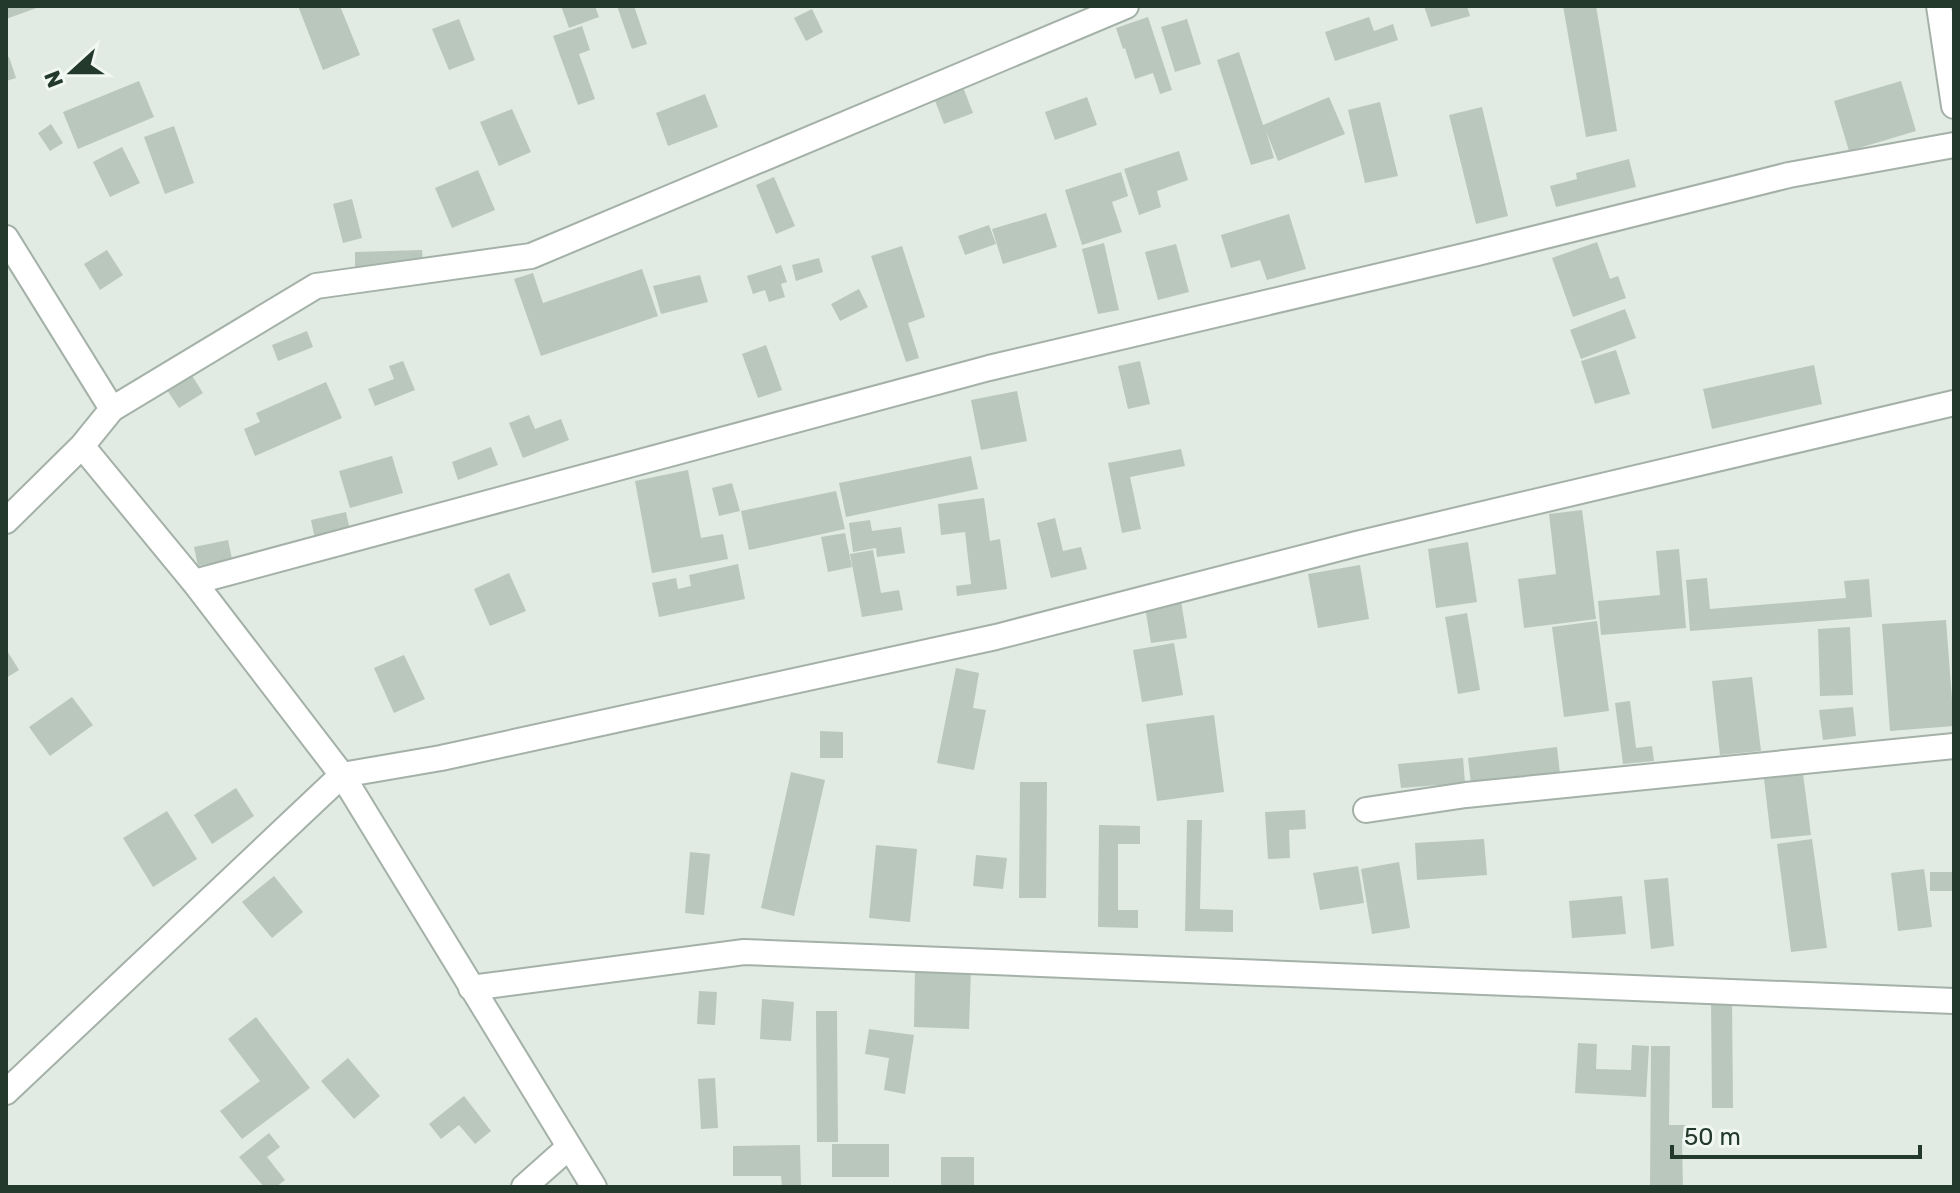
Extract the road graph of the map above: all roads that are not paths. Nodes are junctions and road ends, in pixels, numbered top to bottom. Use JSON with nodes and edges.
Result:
{"nodes":[{"id":1,"x":1126,"y":6,"type":"edge"},
{"id":2,"x":1939,"y":6,"type":"edge"},
{"id":3,"x":1954,"y":106,"type":"edge"},
{"id":4,"x":1954,"y":145,"type":"edge"},
{"id":5,"x":6,"y":238,"type":"edge"},
{"id":6,"x":1954,"y":403,"type":"edge"},
{"id":7,"x":112,"y":409,"type":"junction"},
{"id":8,"x":82,"y":446,"type":"junction"},
{"id":9,"x":6,"y":521,"type":"edge"},
{"id":10,"x":194,"y":582,"type":"junction"},
{"id":11,"x":1954,"y":746,"type":"edge"},
{"id":12,"x":342,"y":775,"type":"junction"},
{"id":13,"x":1366,"y":810,"type":"dead end"},
{"id":14,"x":471,"y":988,"type":"junction"},
{"id":15,"x":1954,"y":1001,"type":"edge"},
{"id":16,"x":6,"y":1092,"type":"edge"},
{"id":17,"x":569,"y":1147,"type":"junction"},
{"id":18,"x":524,"y":1187,"type":"edge"},
{"id":19,"x":594,"y":1187,"type":"edge"}],
"edges":[{"from":1,"to":7,"type":"street"},
{"from":2,"to":3,"type":"street"},
{"from":4,"to":10,"type":"street"},
{"from":5,"to":7,"type":"street"},
{"from":6,"to":12,"type":"street"},
{"from":7,"to":8,"type":"street"},
{"from":8,"to":9,"type":"street"},
{"from":8,"to":10,"type":"street"},
{"from":10,"to":12,"type":"street"},
{"from":11,"to":13,"type":"street"},
{"from":12,"to":14,"type":"street"},
{"from":12,"to":16,"type":"street"},
{"from":14,"to":15,"type":"street"},
{"from":14,"to":17,"type":"street"},
{"from":17,"to":18,"type":"street"},
{"from":17,"to":19,"type":"street"}]}
